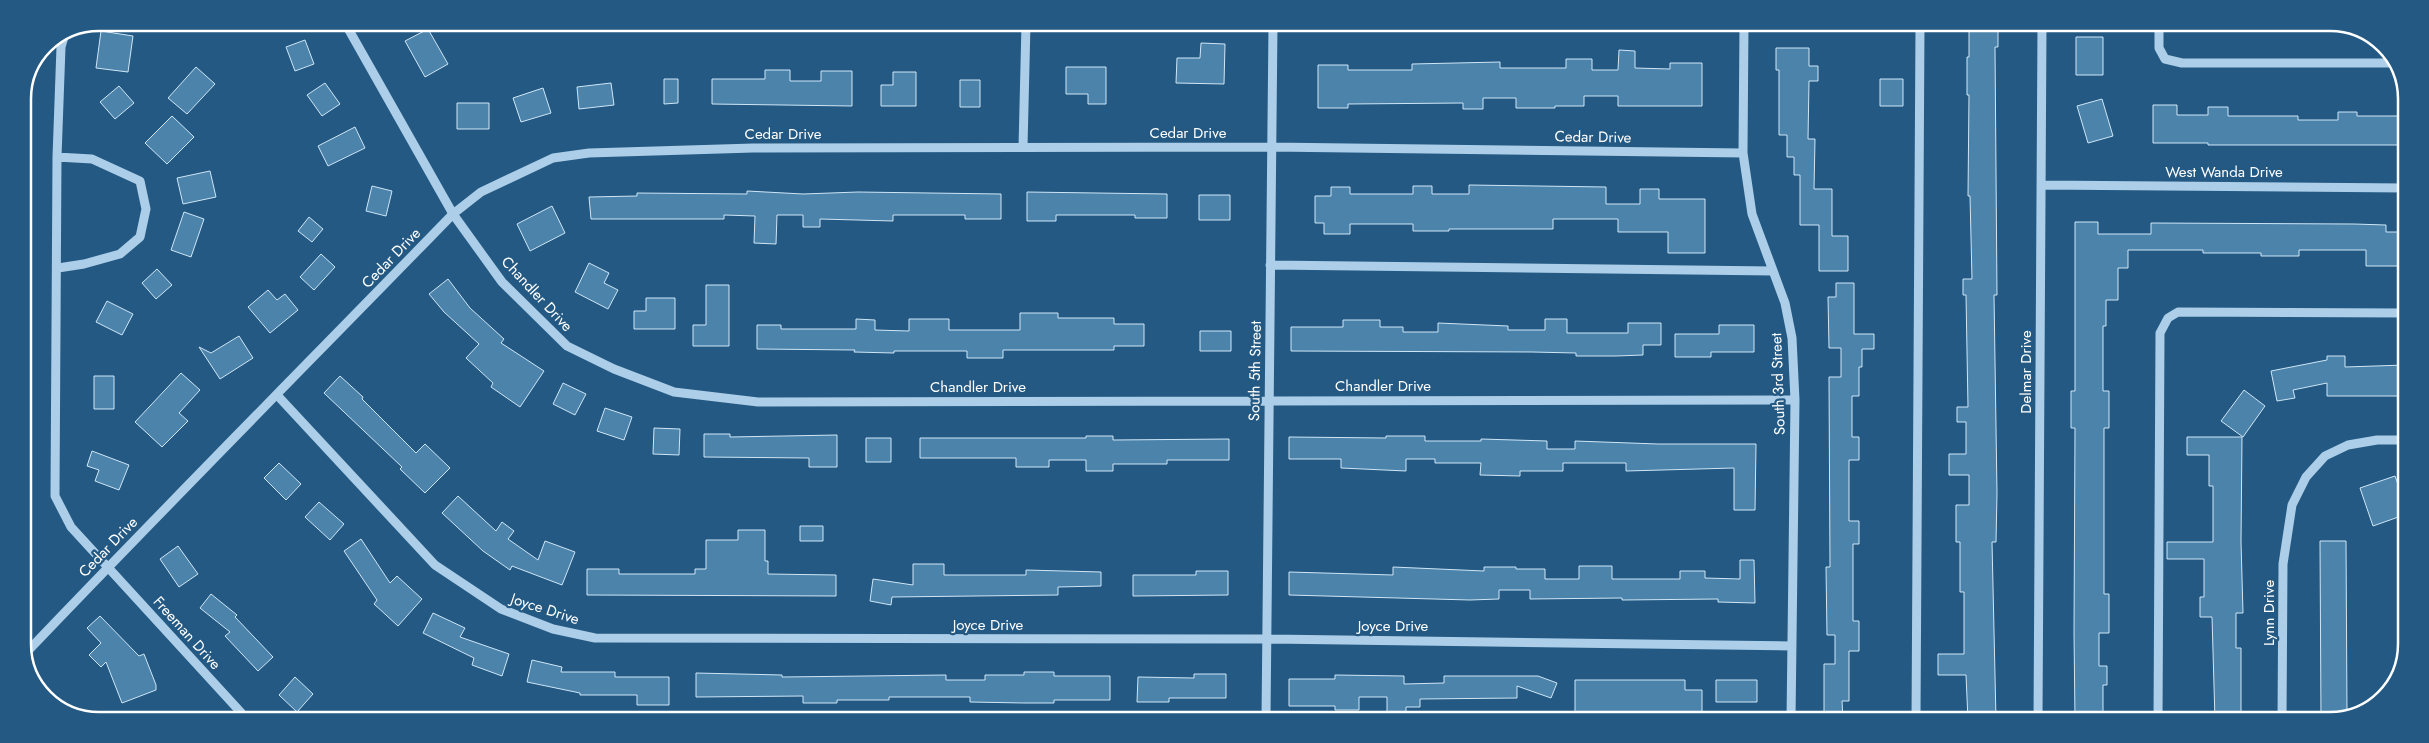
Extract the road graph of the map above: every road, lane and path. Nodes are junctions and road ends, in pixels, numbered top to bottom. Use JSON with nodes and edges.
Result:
{"nodes":[{"id":1,"x":350,"y":31,"type":"edge"},
{"id":2,"x":1026,"y":31,"type":"edge"},
{"id":3,"x":1273,"y":31,"type":"edge"},
{"id":4,"x":1744,"y":31,"type":"edge"},
{"id":5,"x":1920,"y":31,"type":"edge"},
{"id":6,"x":2042,"y":31,"type":"edge"},
{"id":7,"x":2160,"y":31,"type":"edge"},
{"id":8,"x":62,"y":42,"type":"edge"},
{"id":9,"x":2387,"y":63,"type":"edge"},
{"id":10,"x":1022,"y":147,"type":"junction"},
{"id":11,"x":1271,"y":147,"type":"junction"},
{"id":12,"x":1743,"y":153,"type":"junction"},
{"id":13,"x":57,"y":157,"type":"junction"},
{"id":14,"x":2041,"y":185,"type":"junction"},
{"id":15,"x":2398,"y":188,"type":"edge"},
{"id":16,"x":453,"y":214,"type":"junction"},
{"id":17,"x":1270,"y":265,"type":"junction"},
{"id":18,"x":58,"y":268,"type":"junction"},
{"id":19,"x":1773,"y":271,"type":"junction"},
{"id":20,"x":2398,"y":313,"type":"edge"},
{"id":21,"x":277,"y":395,"type":"junction"},
{"id":22,"x":1268,"y":400,"type":"junction"},
{"id":23,"x":1795,"y":400,"type":"junction"},
{"id":24,"x":2398,"y":440,"type":"edge"},
{"id":25,"x":109,"y":566,"type":"junction"},
{"id":26,"x":1267,"y":639,"type":"junction"},
{"id":27,"x":1791,"y":646,"type":"junction"},
{"id":28,"x":31,"y":648,"type":"edge"},
{"id":29,"x":241,"y":712,"type":"edge"},
{"id":30,"x":1266,"y":712,"type":"edge"},
{"id":31,"x":1791,"y":712,"type":"edge"},
{"id":32,"x":1916,"y":712,"type":"edge"},
{"id":33,"x":2038,"y":712,"type":"edge"},
{"id":34,"x":2158,"y":712,"type":"edge"},
{"id":35,"x":2282,"y":712,"type":"edge"}],
"edges":[{"from":1,"to":16,"type":"street","name":"Chandler Drive"},
{"from":2,"to":10,"type":"street"},
{"from":3,"to":11,"type":"street","name":"South 5th Street"},
{"from":4,"to":12,"type":"street","name":"South 3rd Street"},
{"from":5,"to":32,"type":"street"},
{"from":6,"to":14,"type":"street","name":"Delmar Drive"},
{"from":7,"to":9,"type":"street"},
{"from":8,"to":13,"type":"street","name":"Freeman Drive"},
{"from":10,"to":11,"type":"street","name":"Cedar Drive"},
{"from":10,"to":16,"type":"street","name":"Cedar Drive"},
{"from":11,"to":12,"type":"street","name":"Cedar Drive"},
{"from":11,"to":17,"type":"street","name":"South 5th Street"},
{"from":12,"to":19,"type":"street","name":"South 3rd Street"},
{"from":13,"to":18,"type":"street","name":"Freeman Drive"},
{"from":13,"to":18,"type":"street"},
{"from":14,"to":15,"type":"street","name":"West Wanda Drive"},
{"from":14,"to":33,"type":"street","name":"Delmar Drive"},
{"from":16,"to":21,"type":"street","name":"Cedar Drive"},
{"from":16,"to":22,"type":"street","name":"Chandler Drive"},
{"from":17,"to":19,"type":"street"},
{"from":17,"to":22,"type":"street","name":"South 5th Street"},
{"from":18,"to":25,"type":"street","name":"Freeman Drive"},
{"from":19,"to":23,"type":"street","name":"South 3rd Street"},
{"from":20,"to":34,"type":"street"},
{"from":21,"to":25,"type":"street","name":"Cedar Drive"},
{"from":21,"to":26,"type":"street","name":"Joyce Drive"},
{"from":22,"to":23,"type":"street","name":"Chandler Drive"},
{"from":22,"to":26,"type":"street","name":"South 5th Street"},
{"from":23,"to":27,"type":"street","name":"South 3rd Street"},
{"from":24,"to":35,"type":"street","name":"Lynn Drive"},
{"from":25,"to":28,"type":"street","name":"Cedar Drive"},
{"from":25,"to":29,"type":"street","name":"Freeman Drive"},
{"from":26,"to":27,"type":"street","name":"Joyce Drive"},
{"from":26,"to":30,"type":"street","name":"South 5th Street"},
{"from":27,"to":31,"type":"street","name":"South 3rd Street"}]}
